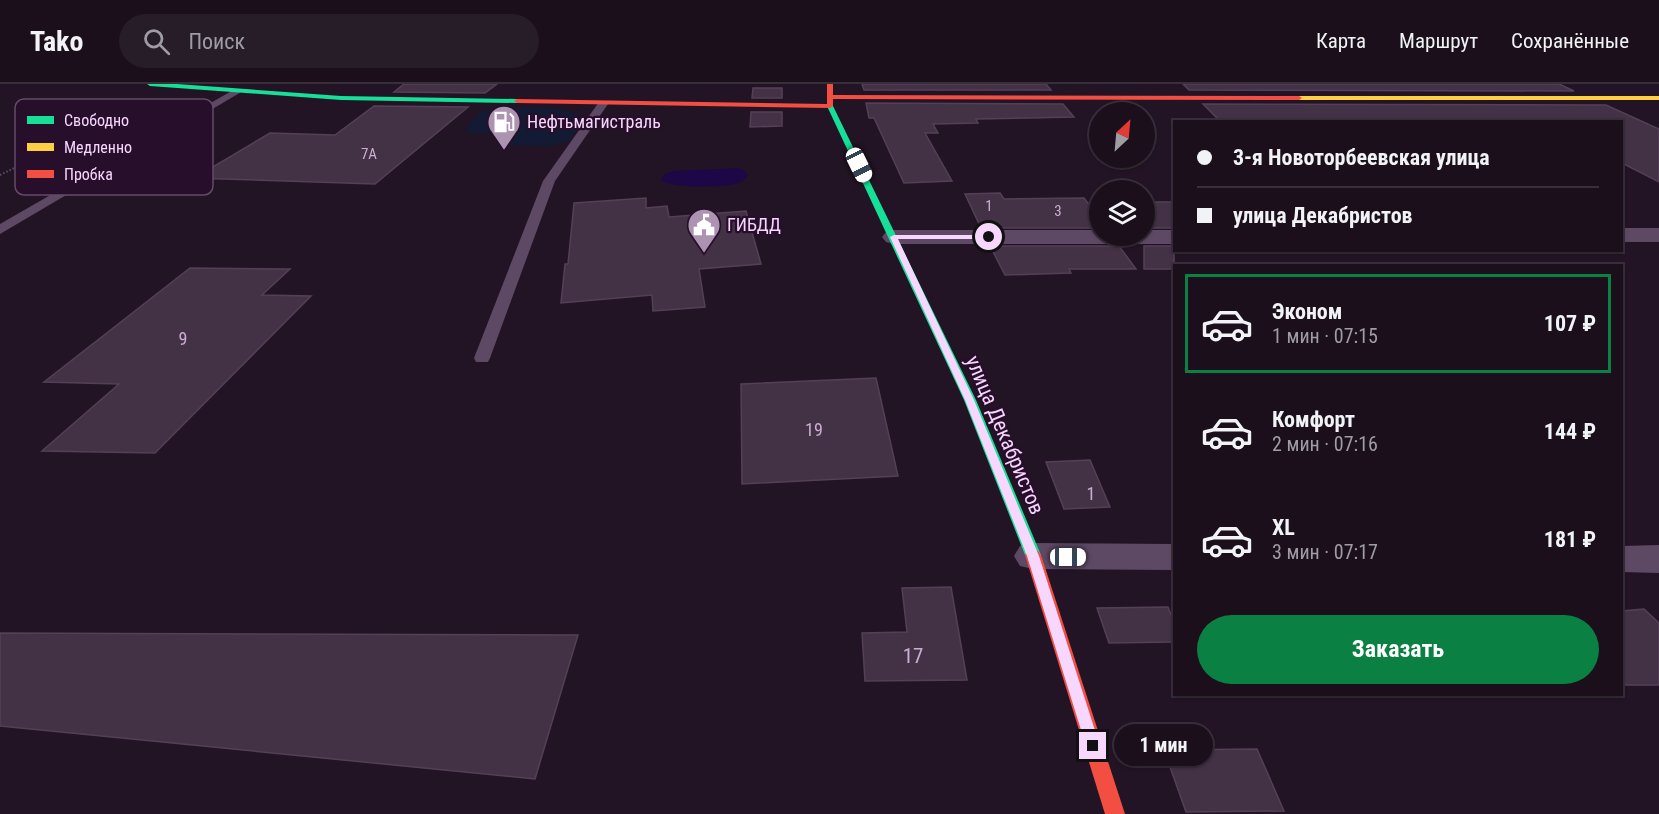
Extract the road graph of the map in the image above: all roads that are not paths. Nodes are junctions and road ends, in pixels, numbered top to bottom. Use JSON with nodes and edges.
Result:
{"nodes":[{"id":1,"x":150,"y":84,"type":"edge"},
{"id":2,"x":238,"y":91,"type":"junction"},
{"id":3,"x":830,"y":96,"type":"edge"},
{"id":4,"x":1659,"y":98,"type":"edge"},
{"id":5,"x":603,"y":104,"type":"junction"},
{"id":6,"x":213,"y":106,"type":"edge"},
{"id":7,"x":60,"y":195,"type":"edge"},
{"id":8,"x":0,"y":230,"type":"edge"},
{"id":9,"x":1659,"y":235,"type":"edge"},
{"id":10,"x":1623,"y":236,"type":"edge"},
{"id":11,"x":894,"y":237,"type":"junction"},
{"id":12,"x":1173,"y":237,"type":"edge"},
{"id":13,"x":482,"y":358,"type":"dead end"},
{"id":14,"x":1033,"y":556,"type":"junction"},
{"id":15,"x":1173,"y":557,"type":"edge"},
{"id":16,"x":1623,"y":559,"type":"edge"},
{"id":17,"x":1659,"y":559,"type":"edge"},
{"id":18,"x":1115,"y":814,"type":"edge"}],
"edges":[{"from":1,"to":2,"type":"main road"},
{"from":2,"to":5,"type":"main road"},
{"from":2,"to":6,"type":"lane"},
{"from":3,"to":4,"type":"main road"},
{"from":3,"to":5,"type":"main road"},
{"from":3,"to":11,"type":"main road","name":"улица Декабристов"},
{"from":5,"to":13,"type":"lane"},
{"from":7,"to":8,"type":"lane"},
{"from":9,"to":10,"type":"street"},
{"from":11,"to":12,"type":"street"},
{"from":11,"to":14,"type":"main road","name":"улица Декабристов"},
{"from":14,"to":15,"type":"street"},
{"from":14,"to":18,"type":"main road","name":"улица Декабристов"},
{"from":16,"to":17,"type":"street"}]}
